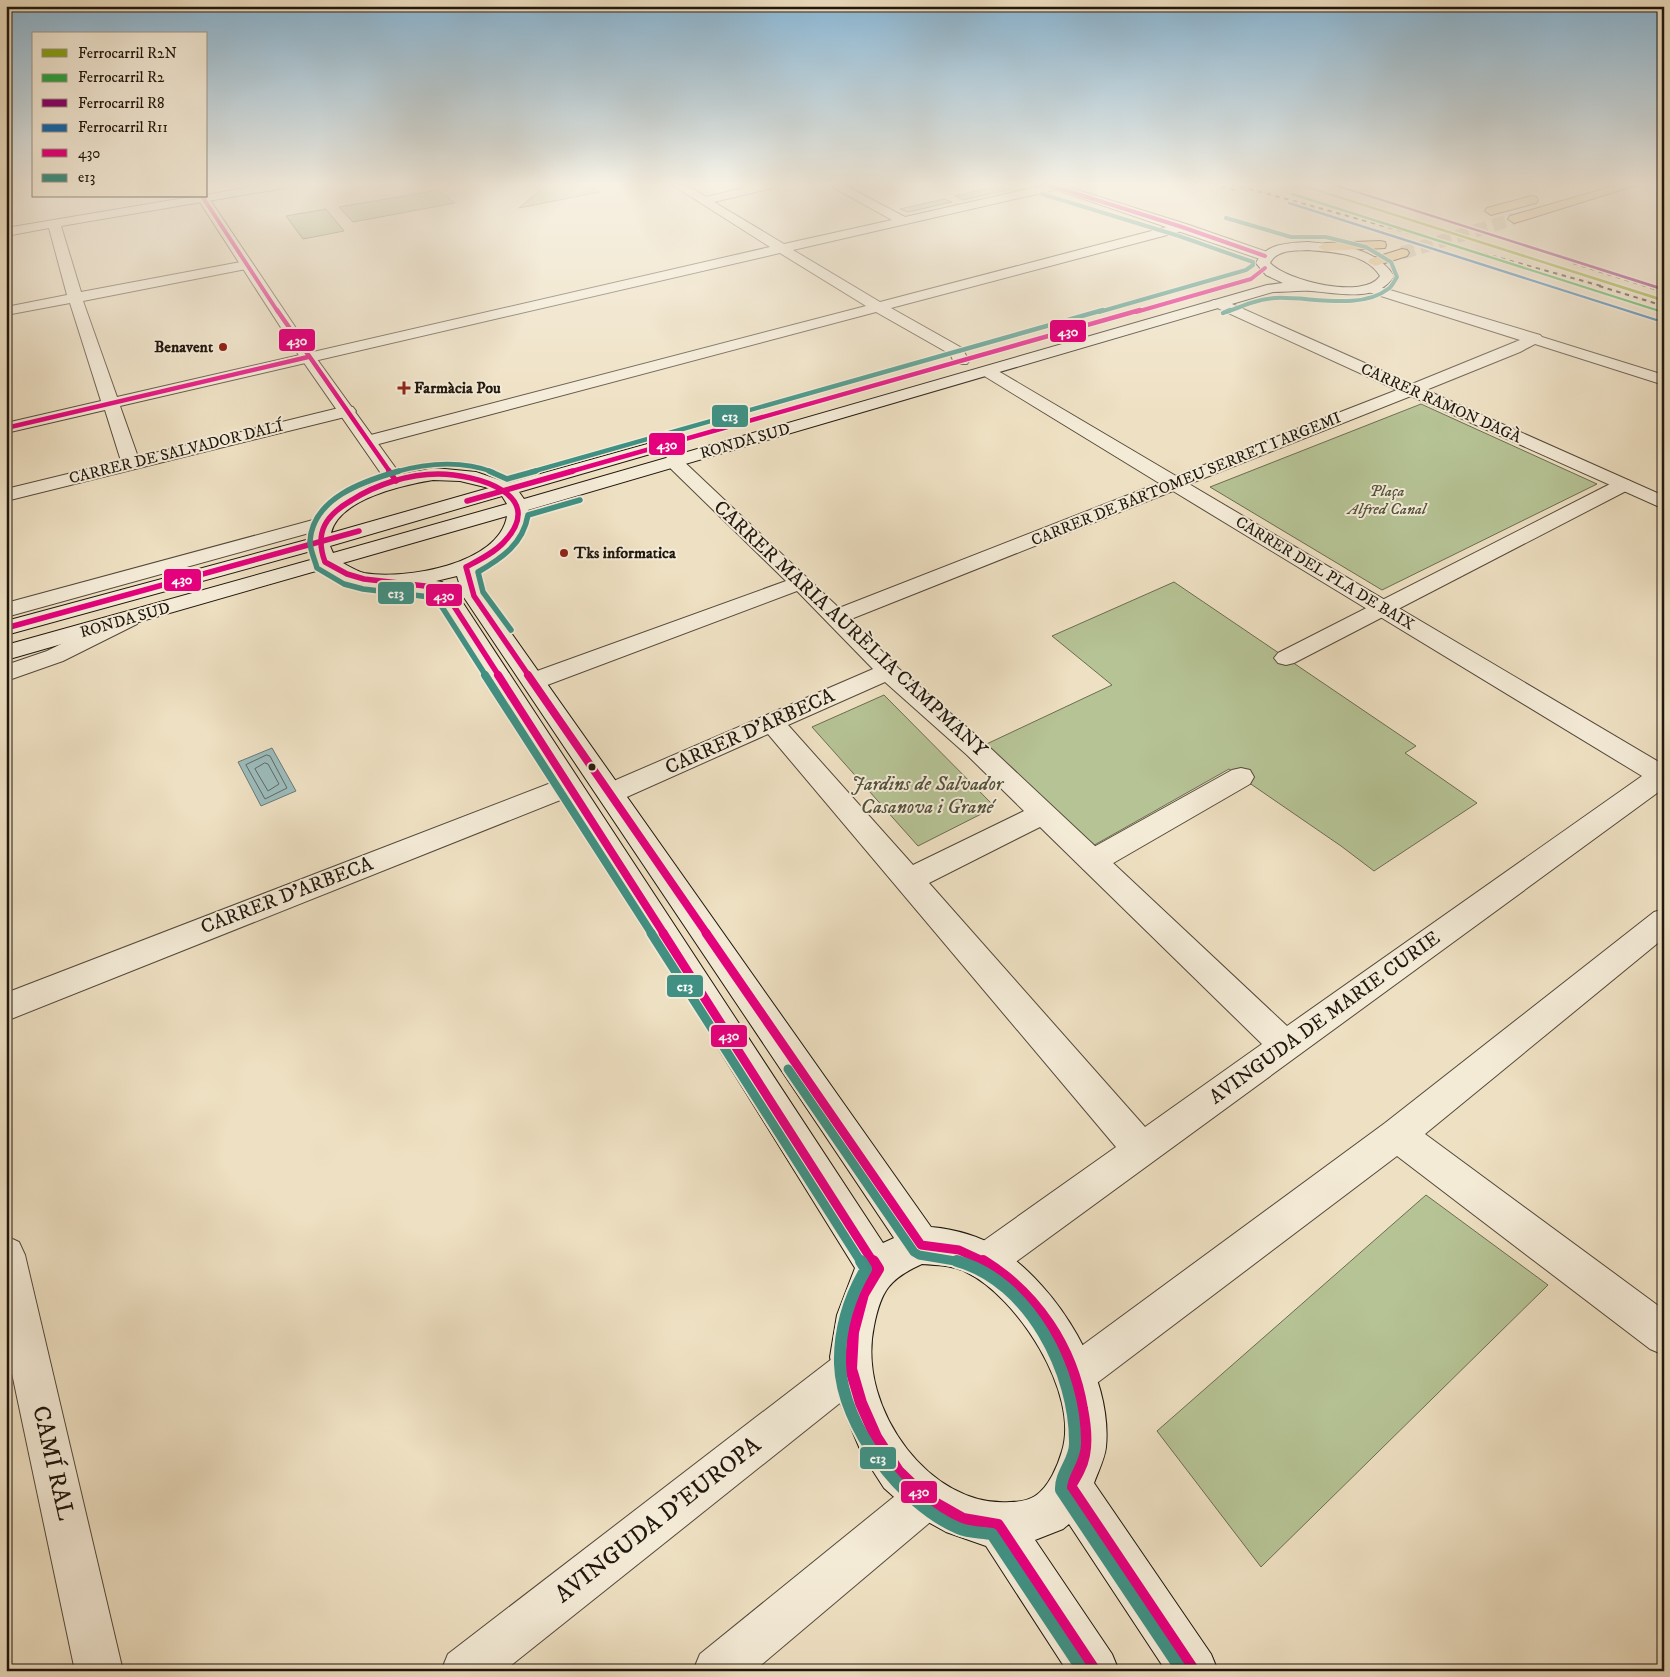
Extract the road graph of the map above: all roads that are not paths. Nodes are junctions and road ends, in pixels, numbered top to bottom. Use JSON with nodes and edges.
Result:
{"nodes":[{"id":1,"x":64,"y":262,"type":"edge"},
{"id":2,"x":244,"y":262,"type":"edge"},
{"id":3,"x":718,"y":262,"type":"edge"},
{"id":4,"x":804,"y":262,"type":"edge"},
{"id":5,"x":1046,"y":262,"type":"edge"},
{"id":6,"x":1265,"y":262,"type":"joint"},
{"id":7,"x":1375,"y":262,"type":"edge"},
{"id":8,"x":246,"y":265,"type":"junction"},
{"id":9,"x":1376,"y":285,"type":"junction"},
{"id":10,"x":1311,"y":287,"type":"junction"},
{"id":11,"x":74,"y":298,"type":"junction"},
{"id":12,"x":1218,"y":304,"type":"junction"},
{"id":13,"x":878,"y":306,"type":"junction"},
{"id":14,"x":6,"y":311,"type":"edge"},
{"id":15,"x":1535,"y":338,"type":"junction"},
{"id":16,"x":308,"y":357,"type":"junction"},
{"id":17,"x":961,"y":360,"type":"junction"},
{"id":18,"x":1664,"y":370,"type":"edge"},
{"id":19,"x":987,"y":371,"type":"junction"},
{"id":20,"x":1664,"y":380,"type":"edge"},
{"id":21,"x":1409,"y":389,"type":"junction"},
{"id":22,"x":111,"y":404,"type":"junction"},
{"id":23,"x":347,"y":411,"type":"junction"},
{"id":24,"x":6,"y":428,"type":"edge"},
{"id":25,"x":369,"y":441,"type":"junction"},
{"id":26,"x":673,"y":461,"type":"junction"},
{"id":27,"x":131,"y":463,"type":"junction"},
{"id":28,"x":396,"y":481,"type":"junction"},
{"id":29,"x":1177,"y":483,"type":"junction"},
{"id":30,"x":1623,"y":485,"type":"junction"},
{"id":31,"x":506,"y":490,"type":"junction"},
{"id":32,"x":6,"y":495,"type":"edge"},
{"id":33,"x":1664,"y":503,"type":"edge"},
{"id":34,"x":518,"y":507,"type":"junction"},
{"id":35,"x":322,"y":543,"type":"junction"},
{"id":36,"x":466,"y":567,"type":"junction"},
{"id":37,"x":387,"y":581,"type":"junction"},
{"id":38,"x":800,"y":583,"type":"junction"},
{"id":39,"x":1383,"y":608,"type":"junction"},
{"id":40,"x":6,"y":610,"type":"edge"},
{"id":41,"x":836,"y":617,"type":"junction"},
{"id":42,"x":129,"y":619,"type":"junction"},
{"id":43,"x":6,"y":628,"type":"edge"},
{"id":44,"x":6,"y":653,"type":"edge"},
{"id":45,"x":1286,"y":658,"type":"dead end"},
{"id":46,"x":6,"y":673,"type":"edge"},
{"id":47,"x":890,"y":673,"type":"junction"},
{"id":48,"x":534,"y":681,"type":"junction"},
{"id":49,"x":772,"y":722,"type":"junction"},
{"id":50,"x":1663,"y":775,"type":"edge"},
{"id":51,"x":1241,"y":777,"type":"dead end"},
{"id":52,"x":569,"y":786,"type":"junction"},
{"id":53,"x":611,"y":793,"type":"junction"},
{"id":54,"x":1043,"y":814,"type":"junction"},
{"id":55,"x":1093,"y":861,"type":"junction"},
{"id":56,"x":909,"y":880,"type":"junction"},
{"id":57,"x":1664,"y":921,"type":"edge"},
{"id":58,"x":6,"y":1007,"type":"edge"},
{"id":59,"x":1286,"y":1046,"type":"junction"},
{"id":60,"x":1397,"y":1135,"type":"junction"},
{"id":61,"x":1142,"y":1150,"type":"junction"},
{"id":62,"x":921,"y":1245,"type":"junction"},
{"id":63,"x":6,"y":1255,"type":"edge"},
{"id":64,"x":985,"y":1262,"type":"junction"},
{"id":65,"x":878,"y":1269,"type":"junction"},
{"id":66,"x":1664,"y":1335,"type":"edge"},
{"id":67,"x":851,"y":1369,"type":"junction"},
{"id":68,"x":1075,"y":1375,"type":"junction"},
{"id":69,"x":1070,"y":1486,"type":"junction"},
{"id":70,"x":926,"y":1498,"type":"junction"},
{"id":71,"x":998,"y":1525,"type":"junction"},
{"id":72,"x":99,"y":1671,"type":"edge"},
{"id":73,"x":465,"y":1671,"type":"edge"},
{"id":74,"x":717,"y":1671,"type":"edge"},
{"id":75,"x":1095,"y":1671,"type":"edge"},
{"id":76,"x":1194,"y":1671,"type":"edge"}],
"edges":[{"from":1,"to":11,"type":"street"},
{"from":2,"to":8,"type":"street"},
{"from":3,"to":16,"type":"street"},
{"from":4,"to":13,"type":"street"},
{"from":5,"to":13,"type":"street"},
{"from":6,"to":10,"type":"street"},
{"from":6,"to":17,"type":"street","name":"RONDA SUD"},
{"from":7,"to":9,"type":"street"},
{"from":8,"to":11,"type":"street"},
{"from":8,"to":16,"type":"street"},
{"from":9,"to":10,"type":"street"},
{"from":9,"to":15,"type":"street"},
{"from":9,"to":18,"type":"street"},
{"from":10,"to":12,"type":"street","name":"RONDA SUD"},
{"from":11,"to":14,"type":"street"},
{"from":11,"to":22,"type":"street"},
{"from":12,"to":19,"type":"street","name":"RONDA SUD"},
{"from":12,"to":21,"type":"street","name":"CARRER RAMON DAGÀ"},
{"from":13,"to":17,"type":"street"},
{"from":13,"to":25,"type":"street"},
{"from":15,"to":20,"type":"street"},
{"from":15,"to":21,"type":"street","name":"CARRER DE BARTOMEU SERRET I ARGEMI"},
{"from":16,"to":22,"type":"street"},
{"from":16,"to":23,"type":"street"},
{"from":17,"to":31,"type":"street","name":"RONDA SUD"},
{"from":19,"to":26,"type":"street","name":"RONDA SUD"},
{"from":19,"to":29,"type":"street","name":"CARRER DEL PLA DE BAIX"},
{"from":21,"to":29,"type":"street","name":"CARRER DE BARTOMEU SERRET I ARGEMI"},
{"from":21,"to":30,"type":"street","name":"CARRER RAMON DAGÀ"},
{"from":22,"to":24,"type":"street"},
{"from":22,"to":27,"type":"street"},
{"from":23,"to":25,"type":"street"},
{"from":23,"to":27,"type":"street","name":"CARRER DE SALVADOR DALÍ"},
{"from":25,"to":28,"type":"street"},
{"from":26,"to":34,"type":"street","name":"RONDA SUD"},
{"from":26,"to":38,"type":"street","name":"CARRER MARIA AURÈLIA CAMPMANY"},
{"from":27,"to":32,"type":"street","name":"CARRER DE SALVADOR DALÍ"},
{"from":28,"to":31,"type":"street"},
{"from":28,"to":35,"type":"street"},
{"from":29,"to":39,"type":"street","name":"CARRER DEL PLA DE BAIX"},
{"from":29,"to":41,"type":"street","name":"CARRER DE BARTOMEU SERRET I ARGEMI"},
{"from":30,"to":33,"type":"street","name":"CARRER RAMON DAGÀ"},
{"from":30,"to":39,"type":"street"},
{"from":31,"to":34,"type":"street"},
{"from":31,"to":35,"type":"street","name":"RONDA SUD"},
{"from":34,"to":35,"type":"street","name":"RONDA SUD"},
{"from":34,"to":36,"type":"street"},
{"from":35,"to":37,"type":"street"},
{"from":35,"to":40,"type":"street"},
{"from":35,"to":42,"type":"street","name":"RONDA SUD"},
{"from":35,"to":43,"type":"street","name":"RONDA SUD"},
{"from":36,"to":37,"type":"street"},
{"from":36,"to":48,"type":"street"},
{"from":37,"to":52,"type":"street"},
{"from":38,"to":41,"type":"street","name":"CARRER MARIA AURÈLIA CAMPMANY"},
{"from":38,"to":48,"type":"street"},
{"from":39,"to":45,"type":"street"},
{"from":39,"to":50,"type":"street","name":"CARRER DEL PLA DE BAIX"},
{"from":41,"to":47,"type":"street","name":"CARRER MARIA AURÈLIA CAMPMANY"},
{"from":42,"to":44,"type":"street","name":"RONDA SUD"},
{"from":42,"to":46,"type":"street"},
{"from":47,"to":49,"type":"street","name":"CARRER D'ARBECA"},
{"from":47,"to":54,"type":"street","name":"CARRER MARIA AURÈLIA CAMPMANY"},
{"from":48,"to":53,"type":"street"},
{"from":49,"to":53,"type":"street","name":"CARRER D'ARBECA"},
{"from":49,"to":56,"type":"street"},
{"from":50,"to":59,"type":"street","name":"AVINGUDA DE MARIE CURIE"},
{"from":51,"to":55,"type":"street"},
{"from":52,"to":58,"type":"street","name":"CARRER D'ARBECA"},
{"from":52,"to":65,"type":"street"},
{"from":53,"to":62,"type":"street"},
{"from":54,"to":55,"type":"street","name":"CARRER MARIA AURÈLIA CAMPMANY"},
{"from":54,"to":56,"type":"street"},
{"from":55,"to":59,"type":"street","name":"CARRER MARIA AURÈLIA CAMPMANY"},
{"from":56,"to":61,"type":"street"},
{"from":57,"to":60,"type":"street"},
{"from":59,"to":61,"type":"street","name":"AVINGUDA DE MARIE CURIE"},
{"from":60,"to":66,"type":"street"},
{"from":60,"to":68,"type":"street"},
{"from":61,"to":64,"type":"street","name":"AVINGUDA DE MARIE CURIE"},
{"from":62,"to":64,"type":"street"},
{"from":62,"to":65,"type":"street"},
{"from":63,"to":72,"type":"street","name":"CAMÍ RAL"},
{"from":64,"to":68,"type":"street"},
{"from":65,"to":67,"type":"street"},
{"from":67,"to":70,"type":"street"},
{"from":67,"to":73,"type":"street","name":"AVINGUDA D'EUROPA"},
{"from":68,"to":69,"type":"street"},
{"from":69,"to":71,"type":"street"},
{"from":69,"to":76,"type":"street"},
{"from":70,"to":71,"type":"street"},
{"from":70,"to":74,"type":"street"},
{"from":71,"to":75,"type":"street"}]}
